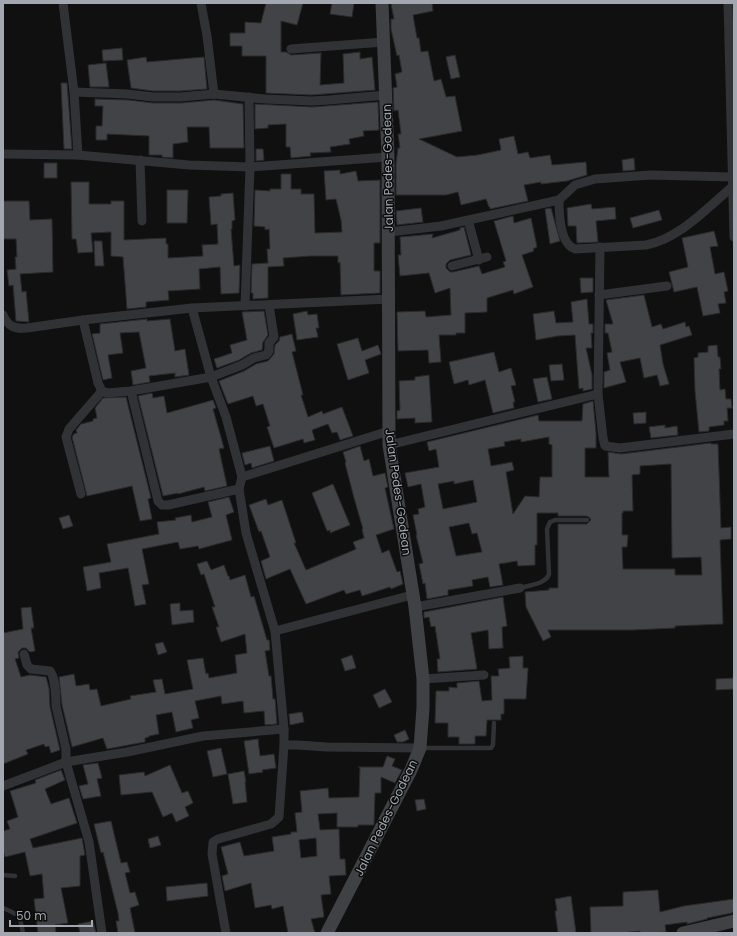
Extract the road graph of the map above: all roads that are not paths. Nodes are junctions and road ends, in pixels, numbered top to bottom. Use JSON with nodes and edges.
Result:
{"nodes":[{"id":1,"x":63,"y":3,"type":"edge"},
{"id":2,"x":201,"y":3,"type":"edge"},
{"id":3,"x":382,"y":3,"type":"edge"},
{"id":4,"x":728,"y":3,"type":"edge"},
{"id":5,"x":384,"y":42,"type":"junction"},
{"id":6,"x":291,"y":48,"type":"dead end"},
{"id":7,"x":74,"y":92,"type":"junction"},
{"id":8,"x":214,"y":94,"type":"junction"},
{"id":9,"x":386,"y":95,"type":"junction"},
{"id":10,"x":249,"y":97,"type":"junction"},
{"id":11,"x":3,"y":154,"type":"edge"},
{"id":12,"x":78,"y":155,"type":"junction"},
{"id":13,"x":388,"y":157,"type":"junction"},
{"id":14,"x":140,"y":160,"type":"junction"},
{"id":15,"x":250,"y":167,"type":"junction"},
{"id":16,"x":732,"y":176,"type":"junction"},
{"id":17,"x":732,"y":190,"type":"junction"},
{"id":18,"x":559,"y":200,"type":"junction"},
{"id":19,"x":733,"y":214,"type":"edge"},
{"id":20,"x":468,"y":220,"type":"junction"},
{"id":21,"x":142,"y":221,"type":"dead end"},
{"id":22,"x":389,"y":232,"type":"junction"},
{"id":23,"x":734,"y":237,"type":"edge"},
{"id":24,"x":600,"y":247,"type":"junction"},
{"id":25,"x":452,"y":266,"type":"dead end"},
{"id":26,"x":667,"y":286,"type":"dead end"},
{"id":27,"x":599,"y":295,"type":"junction"},
{"id":28,"x":389,"y":299,"type":"junction"},
{"id":29,"x":269,"y":305,"type":"junction"},
{"id":30,"x":245,"y":306,"type":"junction"},
{"id":31,"x":192,"y":308,"type":"junction"},
{"id":32,"x":3,"y":315,"type":"edge"},
{"id":33,"x":83,"y":320,"type":"junction"},
{"id":34,"x":211,"y":377,"type":"junction"},
{"id":35,"x":102,"y":390,"type":"junction"},
{"id":36,"x":131,"y":390,"type":"junction"},
{"id":37,"x":598,"y":394,"type":"junction"},
{"id":38,"x":388,"y":431,"type":"junction"},
{"id":39,"x":734,"y":434,"type":"edge"},
{"id":40,"x":389,"y":445,"type":"junction"},
{"id":41,"x":242,"y":477,"type":"junction"},
{"id":42,"x":239,"y":490,"type":"junction"},
{"id":43,"x":81,"y":494,"type":"dead end"},
{"id":44,"x":587,"y":520,"type":"dead end"},
{"id":45,"x":520,"y":588,"type":"joint"},
{"id":46,"x":414,"y":601,"type":"junction"},
{"id":47,"x":275,"y":631,"type":"junction"},
{"id":48,"x":24,"y":654,"type":"dead end"},
{"id":49,"x":484,"y":675,"type":"dead end"},
{"id":50,"x":423,"y":679,"type":"junction"},
{"id":51,"x":494,"y":724,"type":"dead end"},
{"id":52,"x":284,"y":729,"type":"junction"},
{"id":53,"x":284,"y":745,"type":"junction"},
{"id":54,"x":420,"y":748,"type":"junction"},
{"id":55,"x":66,"y":762,"type":"junction"},
{"id":56,"x":3,"y":786,"type":"edge"},
{"id":57,"x":3,"y":875,"type":"edge"},
{"id":58,"x":15,"y":876,"type":"dead end"},
{"id":59,"x":3,"y":908,"type":"edge"},
{"id":60,"x":734,"y":921,"type":"edge"},
{"id":61,"x":23,"y":933,"type":"edge"},
{"id":62,"x":102,"y":933,"type":"edge"},
{"id":63,"x":226,"y":933,"type":"edge"},
{"id":64,"x":328,"y":933,"type":"edge"},
{"id":65,"x":683,"y":933,"type":"edge"}],
"edges":[{"from":1,"to":7,"type":"street"},
{"from":2,"to":8,"type":"street"},
{"from":3,"to":5,"type":"street","name":"Jalan Pedes-Godean"},
{"from":4,"to":16,"type":"street"},
{"from":5,"to":6,"type":"street"},
{"from":5,"to":9,"type":"street","name":"Jalan Pedes-Godean"},
{"from":7,"to":8,"type":"street"},
{"from":7,"to":12,"type":"street"},
{"from":8,"to":10,"type":"street"},
{"from":9,"to":10,"type":"street"},
{"from":9,"to":13,"type":"street","name":"Jalan Pedes-Godean"},
{"from":10,"to":15,"type":"street"},
{"from":11,"to":12,"type":"street"},
{"from":12,"to":14,"type":"street"},
{"from":13,"to":15,"type":"street"},
{"from":13,"to":22,"type":"street","name":"Jalan Pedes-Godean"},
{"from":14,"to":15,"type":"street"},
{"from":14,"to":21,"type":"street"},
{"from":15,"to":30,"type":"street"},
{"from":16,"to":17,"type":"street"},
{"from":16,"to":18,"type":"street"},
{"from":17,"to":19,"type":"street"},
{"from":17,"to":24,"type":"street"},
{"from":18,"to":20,"type":"street"},
{"from":18,"to":24,"type":"street"},
{"from":19,"to":23,"type":"street"},
{"from":20,"to":22,"type":"street"},
{"from":20,"to":25,"type":"street"},
{"from":22,"to":28,"type":"street","name":"Jalan Pedes-Godean"},
{"from":24,"to":27,"type":"street"},
{"from":26,"to":27,"type":"street"},
{"from":27,"to":37,"type":"street"},
{"from":28,"to":29,"type":"street"},
{"from":28,"to":38,"type":"street","name":"Jalan Pedes-Godean"},
{"from":29,"to":30,"type":"street"},
{"from":29,"to":34,"type":"street"},
{"from":30,"to":31,"type":"street"},
{"from":31,"to":33,"type":"street"},
{"from":31,"to":34,"type":"street"},
{"from":32,"to":33,"type":"street"},
{"from":33,"to":35,"type":"street"},
{"from":34,"to":36,"type":"street"},
{"from":34,"to":41,"type":"street"},
{"from":35,"to":36,"type":"street"},
{"from":35,"to":43,"type":"street"},
{"from":36,"to":42,"type":"street"},
{"from":37,"to":39,"type":"street"},
{"from":37,"to":40,"type":"street"},
{"from":38,"to":40,"type":"street","name":"Jalan Pedes-Godean"},
{"from":38,"to":41,"type":"street"},
{"from":40,"to":46,"type":"street","name":"Jalan Pedes-Godean"},
{"from":41,"to":42,"type":"street"},
{"from":42,"to":47,"type":"street"},
{"from":44,"to":45,"type":"lane"},
{"from":45,"to":46,"type":"street"},
{"from":46,"to":47,"type":"street"},
{"from":46,"to":50,"type":"street","name":"Jalan Pedes-Godean"},
{"from":47,"to":52,"type":"street"},
{"from":48,"to":55,"type":"street"},
{"from":49,"to":50,"type":"street"},
{"from":50,"to":54,"type":"street","name":"Jalan Pedes-Godean"},
{"from":51,"to":54,"type":"lane"},
{"from":52,"to":53,"type":"street"},
{"from":52,"to":55,"type":"street"},
{"from":53,"to":54,"type":"street"},
{"from":53,"to":63,"type":"street"},
{"from":54,"to":64,"type":"street","name":"Jalan Pedes-Godean"},
{"from":55,"to":56,"type":"street"},
{"from":55,"to":62,"type":"street"},
{"from":57,"to":58,"type":"lane"},
{"from":59,"to":61,"type":"lane"},
{"from":60,"to":65,"type":"street"}]}
